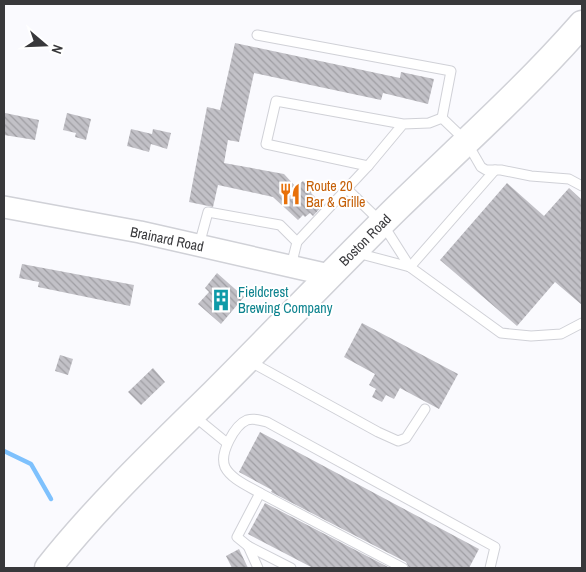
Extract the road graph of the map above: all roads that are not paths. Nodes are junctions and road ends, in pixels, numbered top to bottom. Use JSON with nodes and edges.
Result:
{"nodes":[{"id":1,"x":582,"y":24,"type":"edge"},
{"id":2,"x":257,"y":35,"type":"dead end"},
{"id":3,"x":442,"y":118,"type":"junction"},
{"id":4,"x":403,"y":124,"type":"junction"},
{"id":5,"x":466,"y":141,"type":"junction"},
{"id":6,"x":368,"y":166,"type":"junction"},
{"id":7,"x":495,"y":170,"type":"junction"},
{"id":8,"x":582,"y":186,"type":"edge"},
{"id":9,"x":347,"y":189,"type":"junction"},
{"id":10,"x":4,"y":207,"type":"edge"},
{"id":11,"x":382,"y":223,"type":"junction"},
{"id":12,"x":297,"y":242,"type":"junction"},
{"id":13,"x":199,"y":246,"type":"junction"},
{"id":14,"x":353,"y":252,"type":"junction"},
{"id":15,"x":291,"y":266,"type":"junction"},
{"id":16,"x":410,"y":267,"type":"junction"},
{"id":17,"x":329,"y":276,"type":"junction"},
{"id":18,"x":582,"y":323,"type":"edge"},
{"id":19,"x":246,"y":360,"type":"junction"},
{"id":20,"x":425,"y":408,"type":"dead end"},
{"id":21,"x":192,"y":414,"type":"junction"},
{"id":22,"x":227,"y":443,"type":"junction"},
{"id":23,"x":260,"y":493,"type":"junction"},
{"id":24,"x":248,"y":546,"type":"junction"},
{"id":25,"x":48,"y":568,"type":"edge"},
{"id":26,"x":258,"y":568,"type":"edge"},
{"id":27,"x":291,"y":568,"type":"edge"},
{"id":28,"x":403,"y":568,"type":"edge"},
{"id":29,"x":490,"y":568,"type":"edge"}],
"edges":[{"from":1,"to":5,"type":"main road","name":"Boston Road"},
{"from":2,"to":3,"type":"lane"},
{"from":3,"to":4,"type":"lane"},
{"from":3,"to":5,"type":"lane"},
{"from":4,"to":6,"type":"lane"},
{"from":4,"to":6,"type":"lane"},
{"from":5,"to":7,"type":"lane"},
{"from":5,"to":11,"type":"main road","name":"Boston Road"},
{"from":6,"to":9,"type":"lane"},
{"from":7,"to":8,"type":"lane"},
{"from":7,"to":16,"type":"lane"},
{"from":9,"to":11,"type":"lane"},
{"from":9,"to":12,"type":"lane"},
{"from":10,"to":13,"type":"street","name":"Brainard Road"},
{"from":11,"to":14,"type":"main road","name":"Boston Road"},
{"from":11,"to":16,"type":"lane"},
{"from":12,"to":13,"type":"lane"},
{"from":12,"to":15,"type":"lane"},
{"from":13,"to":15,"type":"street","name":"Brainard Road"},
{"from":14,"to":16,"type":"lane"},
{"from":14,"to":17,"type":"main road","name":"Boston Road"},
{"from":15,"to":17,"type":"street","name":"Brainard Road"},
{"from":16,"to":18,"type":"lane"},
{"from":17,"to":19,"type":"main road","name":"Boston Road"},
{"from":19,"to":20,"type":"lane"},
{"from":19,"to":21,"type":"main road","name":"Boston Road"},
{"from":21,"to":22,"type":"lane"},
{"from":21,"to":25,"type":"main road","name":"Boston Road"},
{"from":22,"to":23,"type":"lane"},
{"from":22,"to":29,"type":"lane"},
{"from":23,"to":24,"type":"lane"},
{"from":23,"to":28,"type":"lane"},
{"from":24,"to":26,"type":"lane"},
{"from":24,"to":27,"type":"lane"}]}
